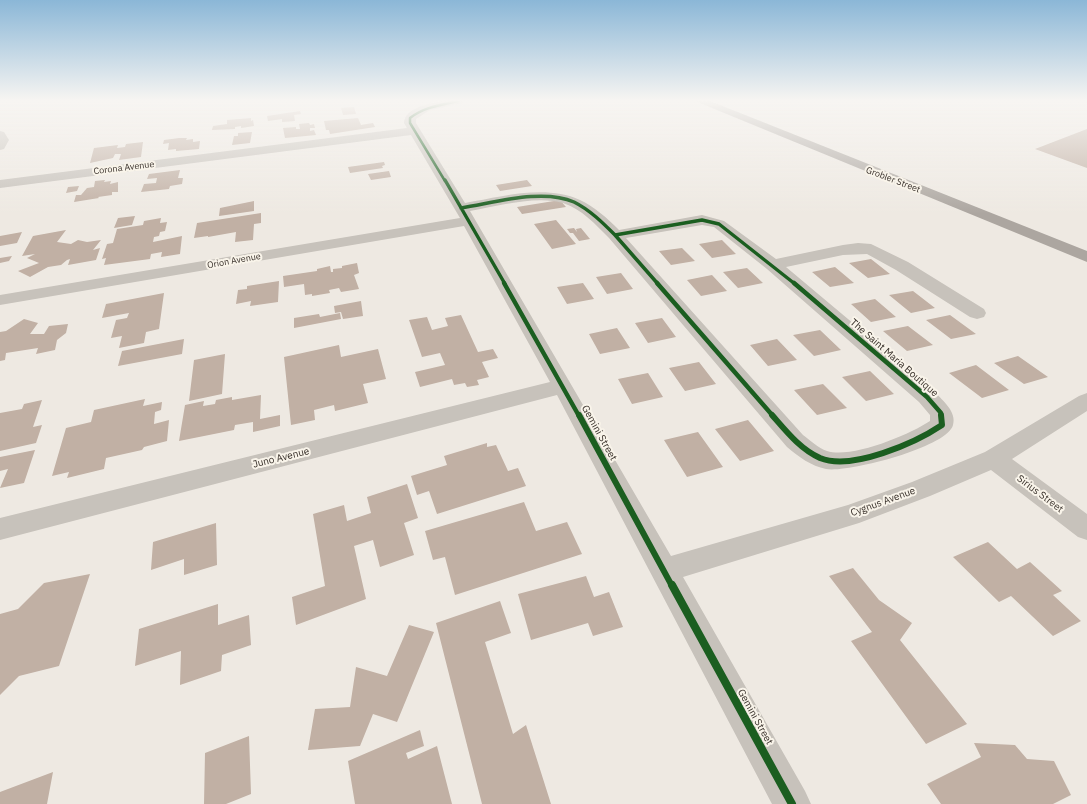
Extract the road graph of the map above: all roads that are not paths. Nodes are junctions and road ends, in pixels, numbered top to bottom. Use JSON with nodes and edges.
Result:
{"nodes":[{"id":1,"x":362,"y":139,"type":"edge"},
{"id":2,"x":418,"y":139,"type":"edge"},
{"id":3,"x":789,"y":139,"type":"edge"},
{"id":4,"x":813,"y":139,"type":"edge"},
{"id":5,"x":0,"y":184,"type":"edge"},
{"id":6,"x":465,"y":214,"type":"junction"},
{"id":7,"x":1022,"y":230,"type":"junction"},
{"id":8,"x":615,"y":235,"type":"junction"},
{"id":9,"x":1087,"y":247,"type":"edge"},
{"id":10,"x":1087,"y":251,"type":"edge"},
{"id":11,"x":1087,"y":257,"type":"edge"},
{"id":12,"x":773,"y":265,"type":"junction"},
{"id":13,"x":0,"y":300,"type":"edge"},
{"id":14,"x":977,"y":313,"type":"dead end"},
{"id":15,"x":563,"y":386,"type":"junction"},
{"id":16,"x":1087,"y":402,"type":"edge"},
{"id":17,"x":994,"y":459,"type":"junction"},
{"id":18,"x":0,"y":529,"type":"edge"},
{"id":19,"x":1087,"y":529,"type":"edge"},
{"id":20,"x":665,"y":570,"type":"junction"},
{"id":21,"x":792,"y":804,"type":"edge"}],
"edges":[{"from":1,"to":5,"type":"street","name":"Corona Avenue"},
{"from":2,"to":6,"type":"street","name":"Gemini Street"},
{"from":3,"to":7,"type":"main road","name":"Grobler Street"},
{"from":4,"to":9,"type":"main road","name":"Grobler Street"},
{"from":6,"to":8,"type":"street","name":"The Saint Maria Boutique"},
{"from":6,"to":13,"type":"street","name":"Orion Avenue"},
{"from":6,"to":15,"type":"street","name":"Gemini Street"},
{"from":7,"to":10,"type":"main road"},
{"from":7,"to":11,"type":"main road","name":"Grobler Street"},
{"from":8,"to":12,"type":"street","name":"The Saint Maria Boutique"},
{"from":8,"to":12,"type":"street","name":"The Saint Maria Boutique"},
{"from":12,"to":14,"type":"street"},
{"from":15,"to":18,"type":"street","name":"Juno Avenue"},
{"from":15,"to":20,"type":"street","name":"Gemini Street"},
{"from":16,"to":17,"type":"street","name":"Cygnus Avenue"},
{"from":17,"to":19,"type":"street","name":"Sirius Street"},
{"from":17,"to":20,"type":"street","name":"Cygnus Avenue"},
{"from":20,"to":21,"type":"street","name":"Gemini Street"}]}
